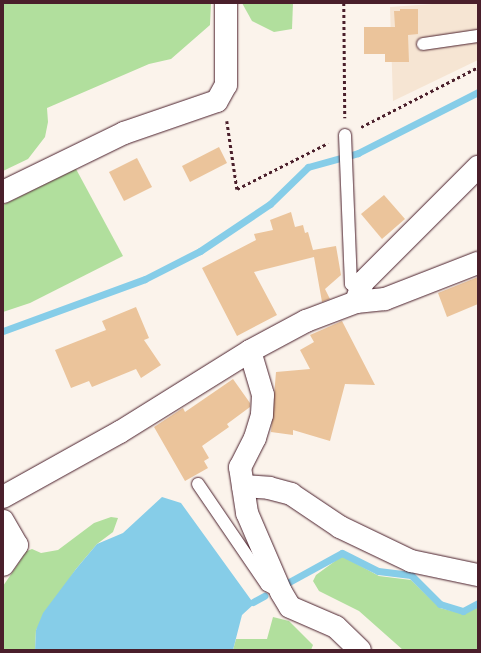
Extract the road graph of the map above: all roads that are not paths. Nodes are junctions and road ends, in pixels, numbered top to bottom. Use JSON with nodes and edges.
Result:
{"nodes":[{"id":1,"x":226,"y":3,"type":"edge"},
{"id":2,"x":478,"y":36,"type":"edge"},
{"id":3,"x":423,"y":44,"type":"dead end"},
{"id":4,"x":345,"y":139,"type":"road end"},
{"id":5,"x":478,"y":167,"type":"edge"},
{"id":6,"x":3,"y":192,"type":"edge"},
{"id":7,"x":478,"y":263,"type":"edge"},
{"id":8,"x":358,"y":297,"type":"junction"},
{"id":9,"x":250,"y":351,"type":"junction"},
{"id":10,"x":198,"y":484,"type":"dead end"},
{"id":11,"x":243,"y":486,"type":"junction"},
{"id":12,"x":3,"y":497,"type":"edge"},
{"id":13,"x":3,"y":521,"type":"edge"},
{"id":14,"x":3,"y":565,"type":"edge"},
{"id":15,"x":478,"y":575,"type":"edge"},
{"id":16,"x":281,"y":592,"type":"junction"},
{"id":17,"x":360,"y":650,"type":"edge"}],
"edges":[{"from":1,"to":6,"type":"street"},
{"from":2,"to":3,"type":"lane"},
{"from":4,"to":8,"type":"lane"},
{"from":5,"to":8,"type":"street"},
{"from":7,"to":8,"type":"street"},
{"from":8,"to":9,"type":"street"},
{"from":9,"to":11,"type":"street"},
{"from":9,"to":12,"type":"street"},
{"from":10,"to":16,"type":"lane"},
{"from":11,"to":15,"type":"street"},
{"from":11,"to":16,"type":"street"},
{"from":13,"to":14,"type":"street"},
{"from":16,"to":17,"type":"street"}]}
